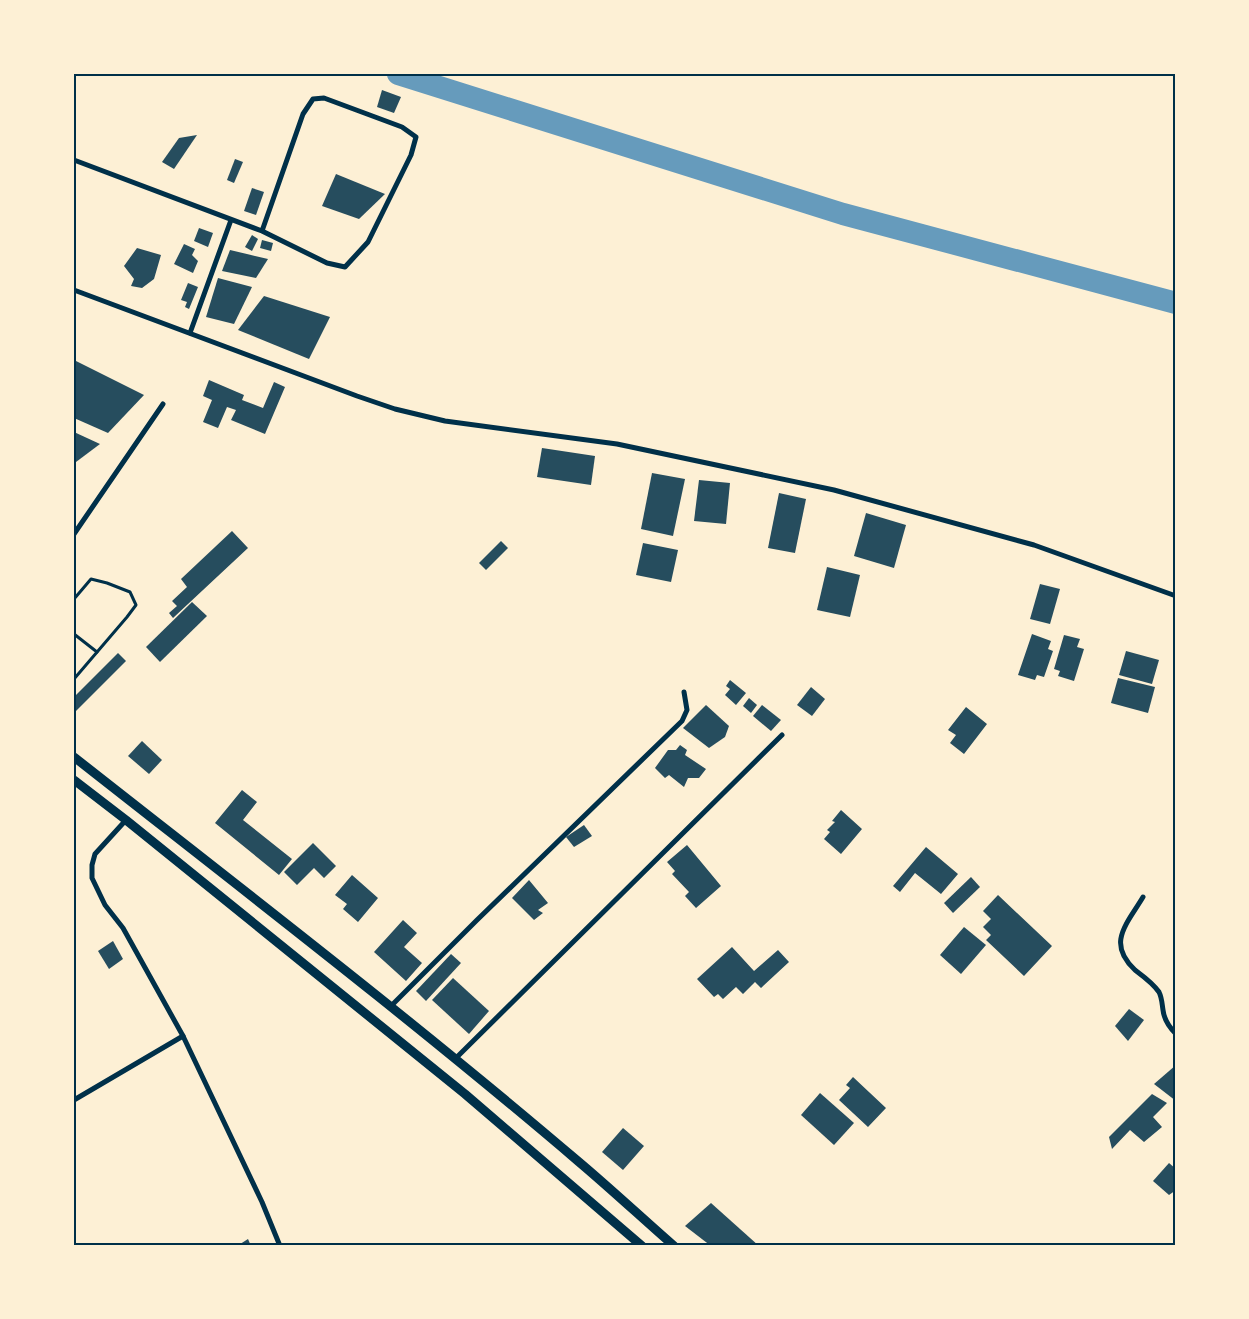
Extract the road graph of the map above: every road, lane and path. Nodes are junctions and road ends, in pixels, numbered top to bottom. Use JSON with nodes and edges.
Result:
{"nodes":[{"id":1,"x":74,"y":160,"type":"edge"},
{"id":2,"x":231,"y":220,"type":"junction"},
{"id":3,"x":261,"y":231,"type":"junction"},
{"id":4,"x":74,"y":290,"type":"edge"},
{"id":5,"x":190,"y":333,"type":"junction"},
{"id":6,"x":163,"y":404,"type":"dead end"},
{"id":7,"x":74,"y":534,"type":"edge"},
{"id":8,"x":1176,"y":596,"type":"edge"},
{"id":9,"x":74,"y":599,"type":"edge"},
{"id":10,"x":74,"y":634,"type":"edge"},
{"id":11,"x":97,"y":652,"type":"junction"},
{"id":12,"x":74,"y":679,"type":"edge"},
{"id":13,"x":684,"y":692,"type":"dead end"},
{"id":14,"x":782,"y":735,"type":"dead end"},
{"id":15,"x":74,"y":757,"type":"edge"},
{"id":16,"x":74,"y":780,"type":"edge"},
{"id":17,"x":126,"y":820,"type":"junction"},
{"id":18,"x":1143,"y":897,"type":"dead end"},
{"id":19,"x":391,"y":1006,"type":"junction"},
{"id":20,"x":1176,"y":1034,"type":"edge"},
{"id":21,"x":183,"y":1036,"type":"junction"},
{"id":22,"x":455,"y":1059,"type":"junction"},
{"id":23,"x":74,"y":1100,"type":"edge"},
{"id":24,"x":280,"y":1245,"type":"edge"},
{"id":25,"x":642,"y":1245,"type":"edge"},
{"id":26,"x":674,"y":1245,"type":"edge"}],
"edges":[{"from":1,"to":2,"type":"street"},
{"from":2,"to":3,"type":"street"},
{"from":2,"to":5,"type":"street"},
{"from":3,"to":3,"type":"street"},
{"from":4,"to":5,"type":"street"},
{"from":5,"to":8,"type":"street"},
{"from":6,"to":7,"type":"street"},
{"from":9,"to":11,"type":"lane"},
{"from":10,"to":11,"type":"lane"},
{"from":11,"to":12,"type":"lane"},
{"from":13,"to":19,"type":"street"},
{"from":14,"to":22,"type":"street"},
{"from":15,"to":19,"type":"highway"},
{"from":16,"to":17,"type":"highway"},
{"from":17,"to":21,"type":"street"},
{"from":17,"to":25,"type":"highway"},
{"from":18,"to":20,"type":"street"},
{"from":19,"to":22,"type":"highway"},
{"from":21,"to":23,"type":"street"},
{"from":21,"to":24,"type":"street"},
{"from":22,"to":26,"type":"highway"}]}
